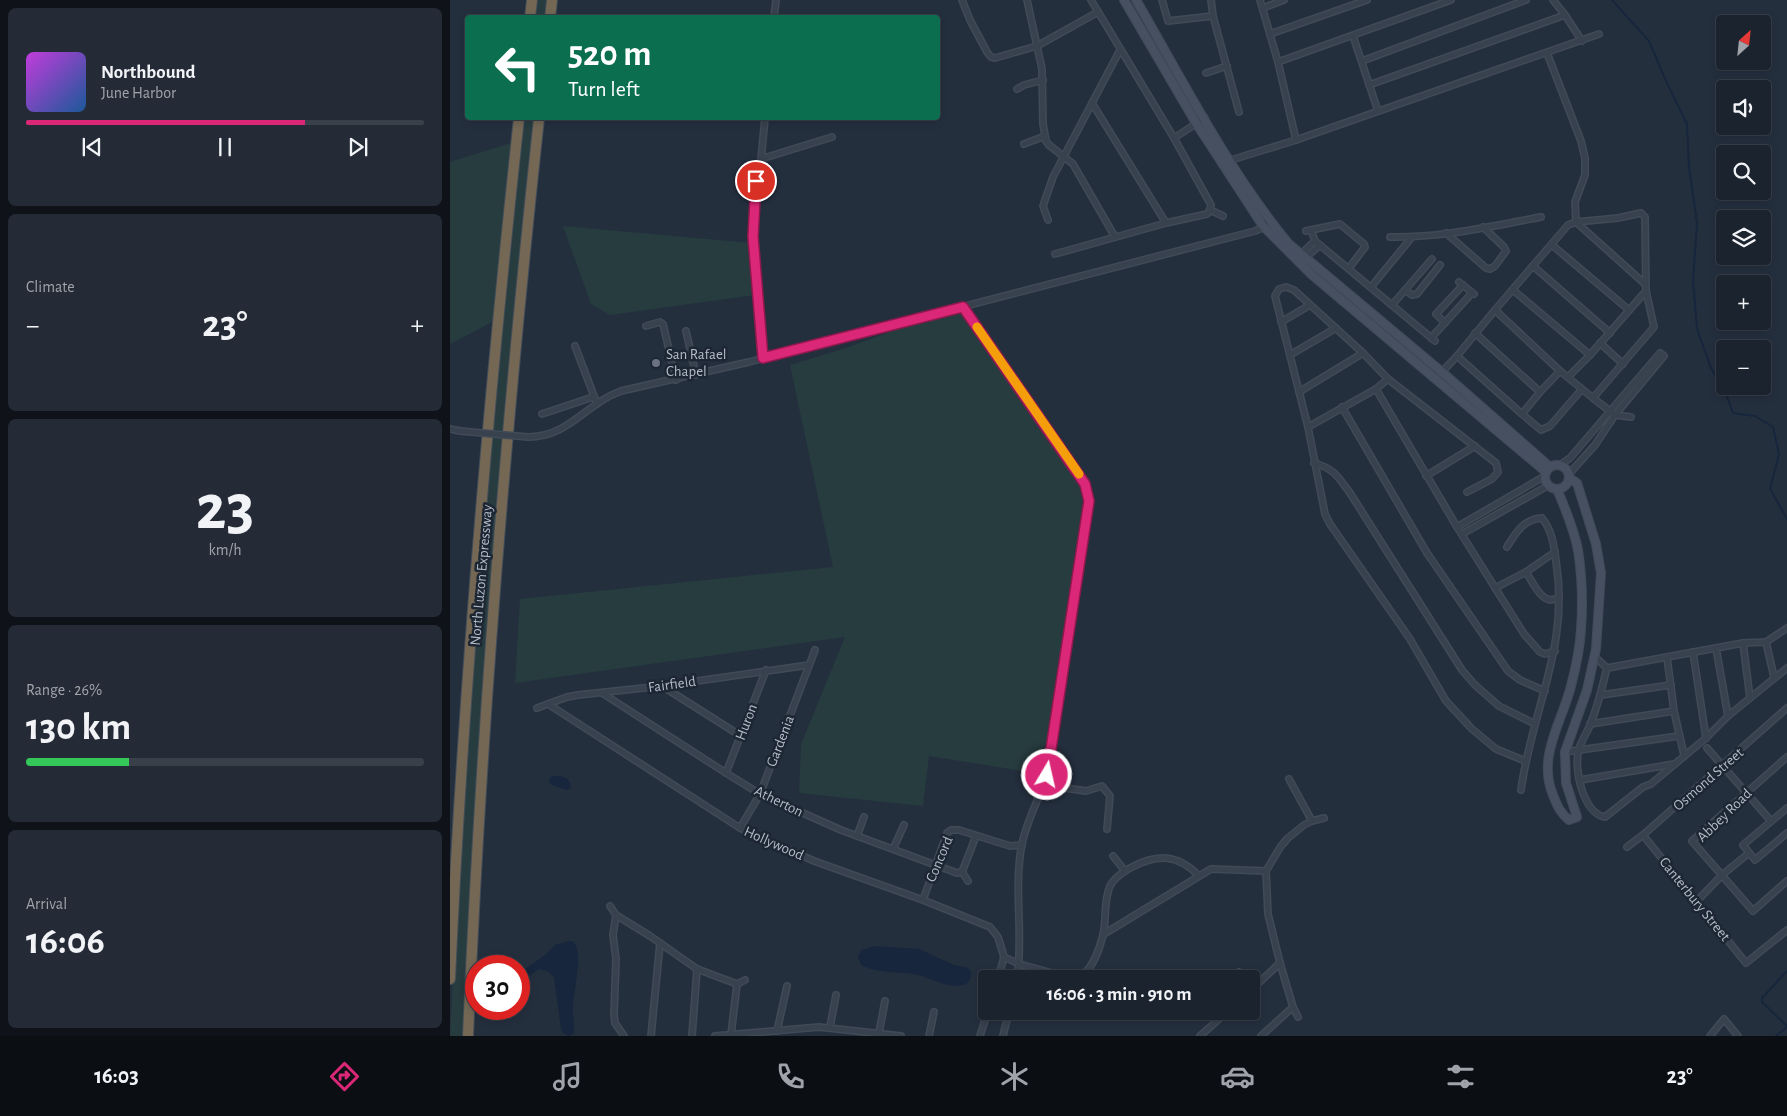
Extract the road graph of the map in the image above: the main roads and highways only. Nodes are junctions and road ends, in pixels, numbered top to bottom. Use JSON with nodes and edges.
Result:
{"nodes":[{"id":1,"x":532,"y":0,"type":"edge"},
{"id":2,"x":552,"y":0,"type":"edge"},
{"id":3,"x":530,"y":15,"type":"edge"},
{"id":4,"x":550,"y":15,"type":"edge"},
{"id":5,"x":519,"y":120,"type":"edge"},
{"id":6,"x":539,"y":120,"type":"edge"},
{"id":7,"x":450,"y":979,"type":"edge"},
{"id":8,"x":468,"y":1036,"type":"edge"}],
"edges":[{"from":1,"to":3,"type":"highway"},
{"from":2,"to":4,"type":"highway"},
{"from":5,"to":7,"type":"highway","name":"North Luzon Expressway"},
{"from":6,"to":8,"type":"highway","name":"North Luzon Expressway"}]}
